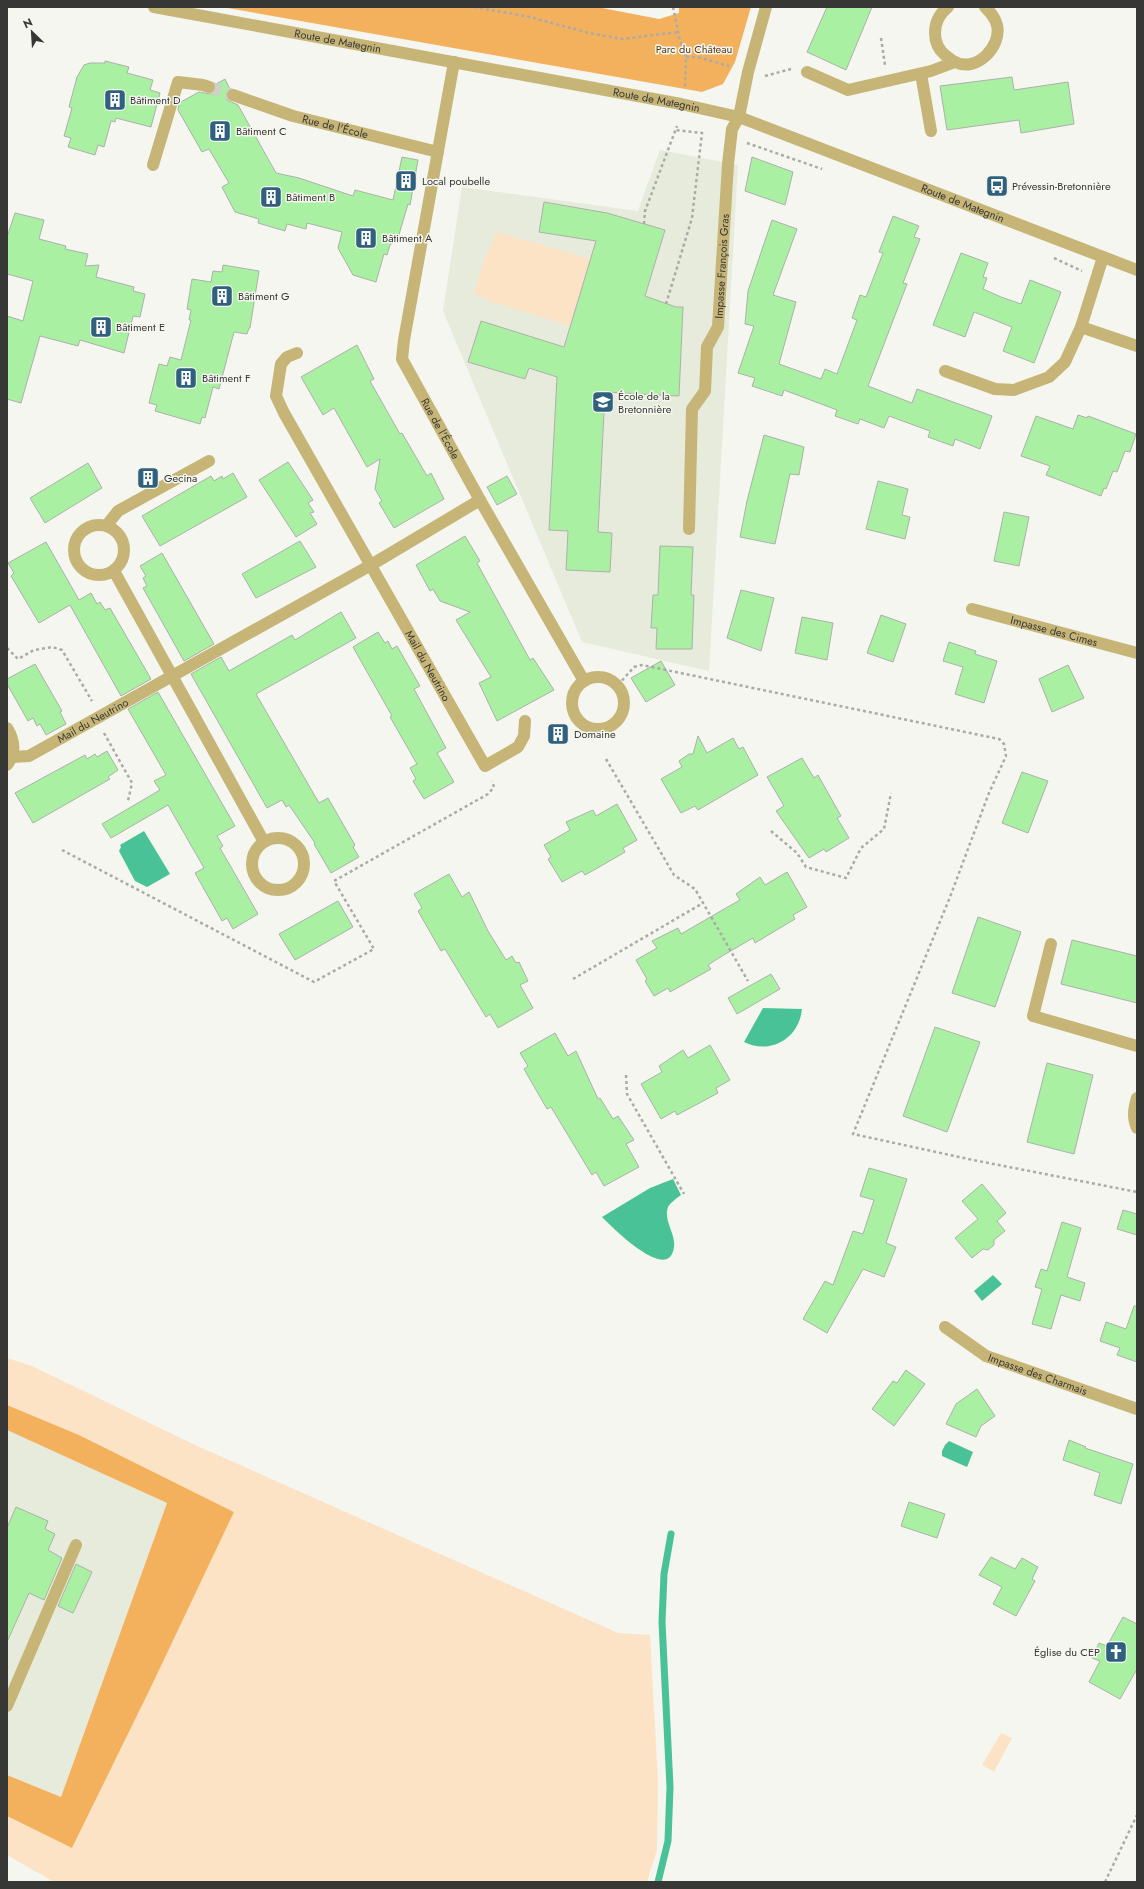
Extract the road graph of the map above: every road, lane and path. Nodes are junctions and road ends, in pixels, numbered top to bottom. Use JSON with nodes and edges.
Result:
{"nodes":[{"id":1,"x":154,"y":7,"type":"edge"},
{"id":2,"x":474,"y":7,"type":"edge"},
{"id":3,"x":673,"y":7,"type":"edge"},
{"id":4,"x":766,"y":7,"type":"edge"},
{"id":5,"x":948,"y":7,"type":"edge"},
{"id":6,"x":985,"y":7,"type":"edge"},
{"id":7,"x":678,"y":32,"type":"junction"},
{"id":8,"x":881,"y":38,"type":"dead end"},
{"id":9,"x":686,"y":56,"type":"junction"},
{"id":10,"x":454,"y":62,"type":"junction"},
{"id":11,"x":955,"y":62,"type":"junction"},
{"id":12,"x":729,"y":66,"type":"dead end"},
{"id":13,"x":807,"y":72,"type":"joint"},
{"id":14,"x":921,"y":74,"type":"junction"},
{"id":15,"x":763,"y":76,"type":"dead end"},
{"id":16,"x":887,"y":81,"type":"junction"},
{"id":17,"x":209,"y":87,"type":"tunnel mouth"},
{"id":18,"x":685,"y":87,"type":"dead end"},
{"id":19,"x":233,"y":95,"type":"tunnel mouth"},
{"id":20,"x":739,"y":117,"type":"junction"},
{"id":21,"x":677,"y":126,"type":"dead end"},
{"id":22,"x":675,"y":130,"type":"junction"},
{"id":23,"x":931,"y":131,"type":"dead end"},
{"id":24,"x":438,"y":152,"type":"junction"},
{"id":25,"x":153,"y":165,"type":"dead end"},
{"id":26,"x":644,"y":224,"type":"dead end"},
{"id":27,"x":1103,"y":257,"type":"junction"},
{"id":28,"x":1137,"y":270,"type":"edge"},
{"id":29,"x":666,"y":304,"type":"dead end"},
{"id":30,"x":1081,"y":327,"type":"junction"},
{"id":31,"x":1137,"y":346,"type":"edge"},
{"id":32,"x":297,"y":353,"type":"dead end"},
{"id":33,"x":945,"y":371,"type":"dead end"},
{"id":34,"x":209,"y":461,"type":"dead end"},
{"id":35,"x":480,"y":500,"type":"junction"},
{"id":36,"x":107,"y":525,"type":"junction"},
{"id":37,"x":689,"y":529,"type":"dead end"},
{"id":38,"x":371,"y":566,"type":"junction"},
{"id":39,"x":114,"y":571,"type":"junction"},
{"id":40,"x":972,"y":609,"type":"dead end"},
{"id":41,"x":7,"y":648,"type":"edge"},
{"id":42,"x":1137,"y":653,"type":"edge"},
{"id":43,"x":172,"y":677,"type":"junction"},
{"id":44,"x":584,"y":681,"type":"junction"},
{"id":45,"x":618,"y":685,"type":"junction"},
{"id":46,"x":99,"y":717,"type":"junction"},
{"id":47,"x":525,"y":721,"type":"dead end"},
{"id":48,"x":7,"y":728,"type":"edge"},
{"id":49,"x":606,"y":759,"type":"dead end"},
{"id":50,"x":10,"y":761,"type":"edge"},
{"id":51,"x":485,"y":766,"type":"junction"},
{"id":52,"x":891,"y":793,"type":"dead end"},
{"id":53,"x":128,"y":801,"type":"dead end"},
{"id":54,"x":771,"y":831,"type":"dead end"},
{"id":55,"x":264,"y":842,"type":"junction"},
{"id":56,"x":62,"y":850,"type":"dead end"},
{"id":57,"x":703,"y":903,"type":"junction"},
{"id":58,"x":1051,"y":944,"type":"dead end"},
{"id":59,"x":573,"y":979,"type":"dead end"},
{"id":60,"x":748,"y":981,"type":"dead end"},
{"id":61,"x":1137,"y":1046,"type":"edge"},
{"id":62,"x":626,"y":1075,"type":"dead end"},
{"id":63,"x":1137,"y":1098,"type":"edge"},
{"id":64,"x":1137,"y":1128,"type":"edge"},
{"id":65,"x":1137,"y":1192,"type":"edge"},
{"id":66,"x":684,"y":1194,"type":"dead end"},
{"id":67,"x":945,"y":1327,"type":"dead end"},
{"id":68,"x":1137,"y":1409,"type":"edge"},
{"id":69,"x":76,"y":1545,"type":"dead end"},
{"id":70,"x":7,"y":1706,"type":"edge"},
{"id":71,"x":1137,"y":1815,"type":"edge"},
{"id":72,"x":1105,"y":1882,"type":"edge"}],
"edges":[{"from":1,"to":10,"type":"street","name":"Route de Mategnin"},
{"from":2,"to":7,"type":"path"},
{"from":3,"to":7,"type":"path"},
{"from":4,"to":20,"type":"street","name":"Impasse François Gras"},
{"from":5,"to":11,"type":"street"},
{"from":6,"to":11,"type":"street"},
{"from":7,"to":9,"type":"path"},
{"from":8,"to":16,"type":"path"},
{"from":9,"to":12,"type":"path"},
{"from":9,"to":18,"type":"path"},
{"from":10,"to":20,"type":"street","name":"Route de Mategnin"},
{"from":10,"to":24,"type":"street","name":"Rue de l'École"},
{"from":11,"to":14,"type":"street"},
{"from":13,"to":15,"type":"path"},
{"from":13,"to":16,"type":"street"},
{"from":14,"to":16,"type":"street"},
{"from":14,"to":23,"type":"street"},
{"from":17,"to":25,"type":"street"},
{"from":19,"to":24,"type":"street","name":"Rue de l'École"},
{"from":20,"to":27,"type":"street","name":"Route de Mategnin"},
{"from":20,"to":37,"type":"street","name":"Impasse François Gras"},
{"from":21,"to":22,"type":"path"},
{"from":22,"to":26,"type":"path"},
{"from":22,"to":29,"type":"path"},
{"from":24,"to":35,"type":"street","name":"Rue de l'École"},
{"from":27,"to":28,"type":"street","name":"Route de Mategnin"},
{"from":27,"to":30,"type":"street"},
{"from":30,"to":31,"type":"street"},
{"from":30,"to":33,"type":"street"},
{"from":32,"to":38,"type":"street","name":"Mail du Neutrino"},
{"from":34,"to":36,"type":"street"},
{"from":35,"to":38,"type":"street","name":"Mail du Neutrino"},
{"from":35,"to":44,"type":"street","name":"Rue de l'École"},
{"from":36,"to":39,"type":"street"},
{"from":36,"to":39,"type":"street"},
{"from":38,"to":43,"type":"street","name":"Mail du Neutrino"},
{"from":38,"to":51,"type":"street","name":"Mail du Neutrino"},
{"from":39,"to":43,"type":"street"},
{"from":40,"to":42,"type":"street","name":"Impasse des Cimes"},
{"from":41,"to":46,"type":"path"},
{"from":43,"to":46,"type":"street","name":"Mail du Neutrino"},
{"from":43,"to":55,"type":"street"},
{"from":44,"to":45,"type":"street"},
{"from":44,"to":45,"type":"street"},
{"from":45,"to":65,"type":"path"},
{"from":46,"to":50,"type":"street","name":"Mail du Neutrino"},
{"from":46,"to":53,"type":"path"},
{"from":47,"to":51,"type":"street"},
{"from":48,"to":50,"type":"street"},
{"from":49,"to":57,"type":"path"},
{"from":51,"to":56,"type":"path"},
{"from":52,"to":54,"type":"path"},
{"from":55,"to":55,"type":"street"},
{"from":57,"to":59,"type":"path"},
{"from":57,"to":60,"type":"path"},
{"from":58,"to":61,"type":"street"},
{"from":62,"to":66,"type":"path"},
{"from":63,"to":64,"type":"street"},
{"from":67,"to":68,"type":"street","name":"Impasse des Charmais"},
{"from":69,"to":70,"type":"street"},
{"from":71,"to":72,"type":"path"}]}
